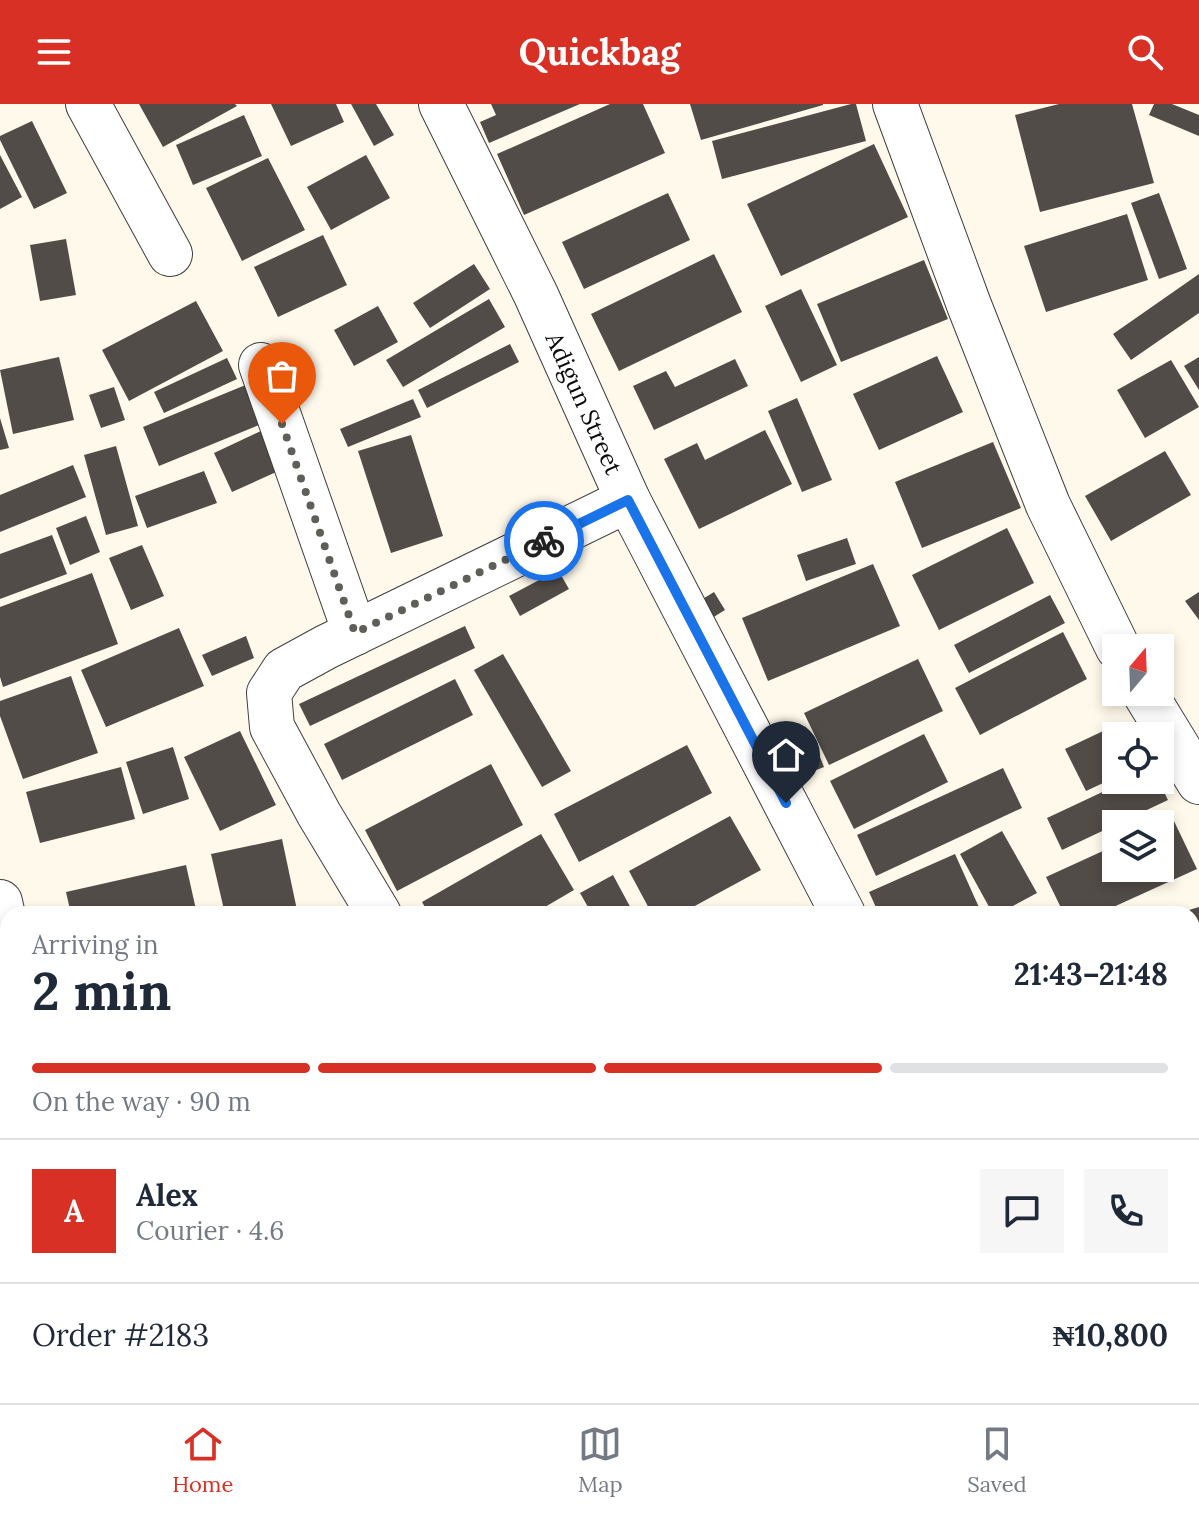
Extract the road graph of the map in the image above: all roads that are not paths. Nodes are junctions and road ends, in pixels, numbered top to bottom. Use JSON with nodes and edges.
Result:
{"nodes":[{"id":1,"x":88,"y":104,"type":"edge"},
{"id":2,"x":441,"y":104,"type":"edge"},
{"id":3,"x":895,"y":104,"type":"edge"},
{"id":4,"x":170,"y":254,"type":"dead end"},
{"id":5,"x":261,"y":365,"type":"dead end"},
{"id":6,"x":628,"y":500,"type":"junction"},
{"id":7,"x":355,"y":633,"type":"junction"},
{"id":8,"x":1111,"y":634,"type":"edge"},
{"id":9,"x":1153,"y":706,"type":"edge"},
{"id":10,"x":1199,"y":782,"type":"edge"},
{"id":11,"x":374,"y":906,"type":"edge"},
{"id":12,"x":839,"y":906,"type":"edge"}],
"edges":[{"from":1,"to":4,"type":"street"},
{"from":2,"to":6,"type":"street","name":"Adigun Street"},
{"from":3,"to":8,"type":"street"},
{"from":5,"to":7,"type":"street"},
{"from":6,"to":7,"type":"street"},
{"from":6,"to":12,"type":"street","name":"Adigun Street"},
{"from":7,"to":11,"type":"street"},
{"from":9,"to":10,"type":"street"}]}
